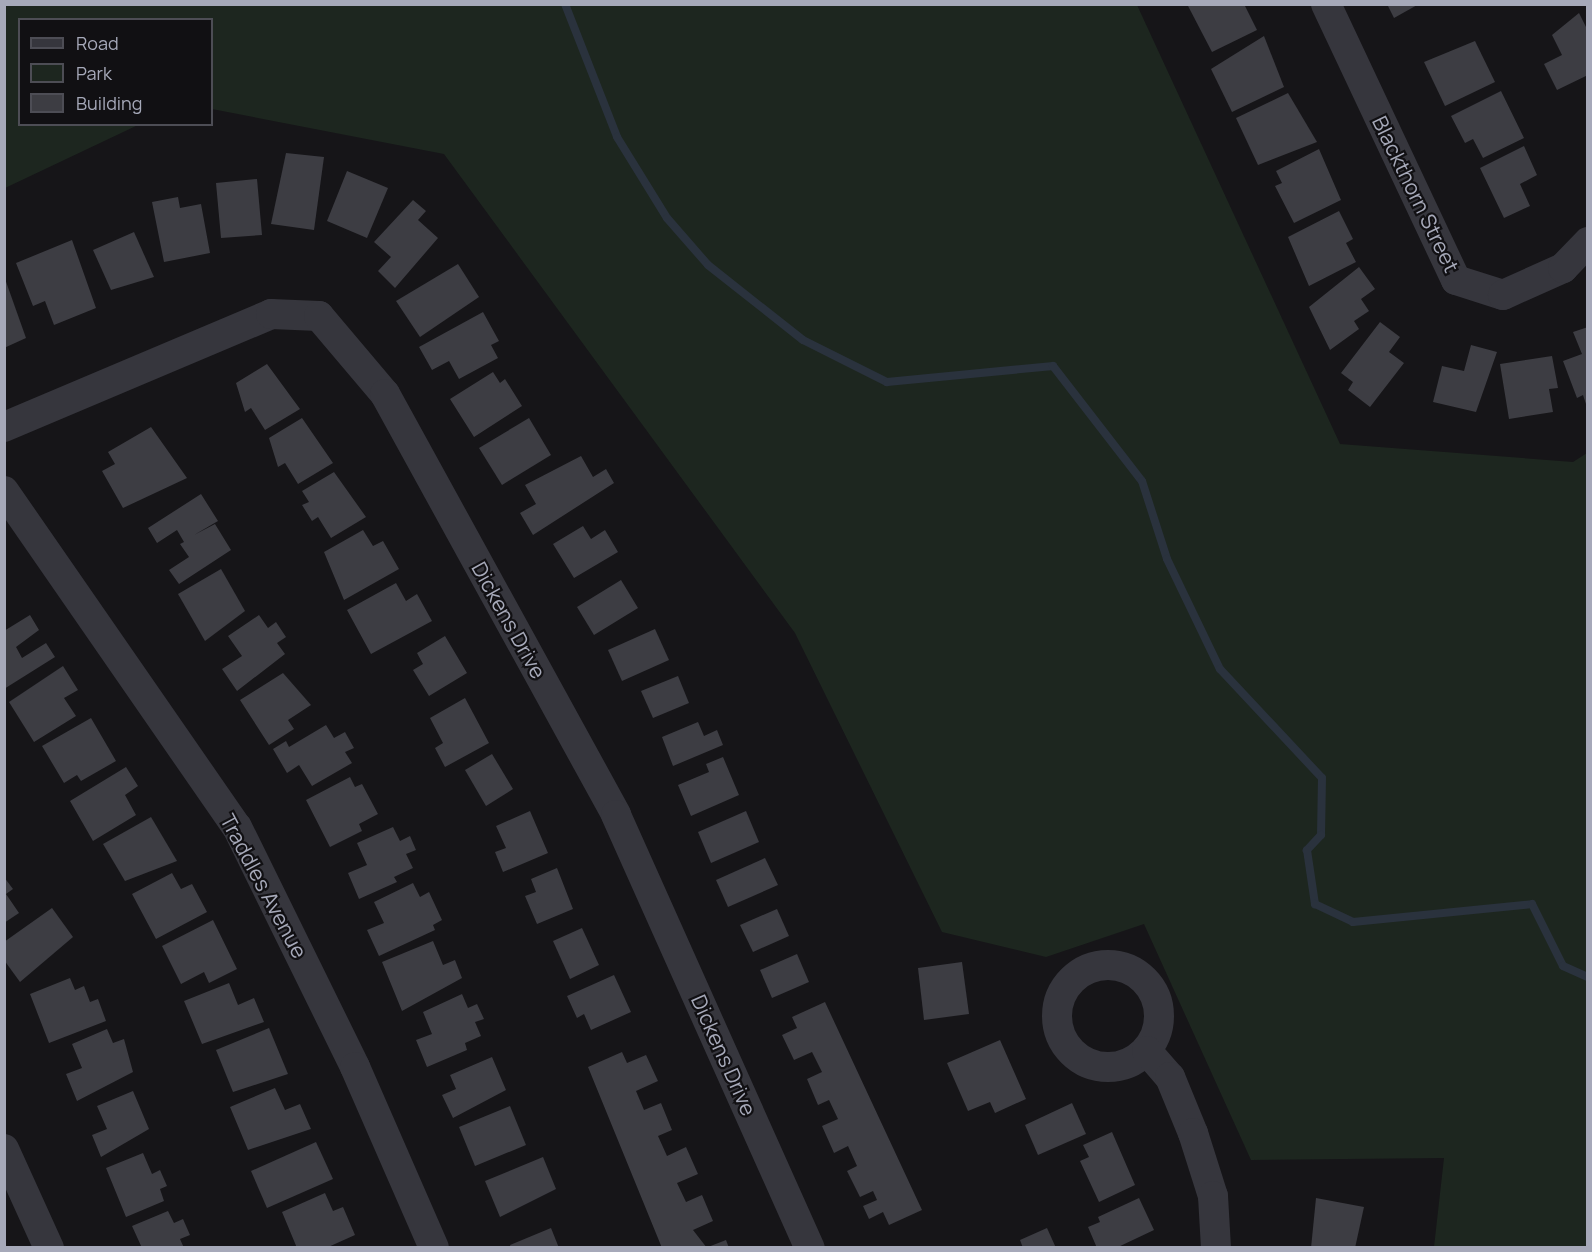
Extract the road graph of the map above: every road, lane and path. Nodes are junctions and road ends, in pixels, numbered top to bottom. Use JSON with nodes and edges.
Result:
{"nodes":[{"id":1,"x":1326,"y":4,"type":"edge"},
{"id":2,"x":1587,"y":242,"type":"edge"},
{"id":3,"x":4,"y":427,"type":"edge"},
{"id":4,"x":4,"y":492,"type":"edge"},
{"id":5,"x":1147,"y":1051,"type":"dead end"},
{"id":6,"x":4,"y":1149,"type":"edge"},
{"id":7,"x":49,"y":1248,"type":"edge"},
{"id":8,"x":434,"y":1248,"type":"edge"},
{"id":9,"x":810,"y":1248,"type":"edge"},
{"id":10,"x":1216,"y":1248,"type":"edge"}],
"edges":[{"from":1,"to":2,"type":"street","name":"Blackthorn Street"},
{"from":3,"to":9,"type":"street","name":"Dickens Drive"},
{"from":4,"to":8,"type":"street","name":"Traddles Avenue"},
{"from":5,"to":10,"type":"street"},
{"from":6,"to":7,"type":"street"}]}
